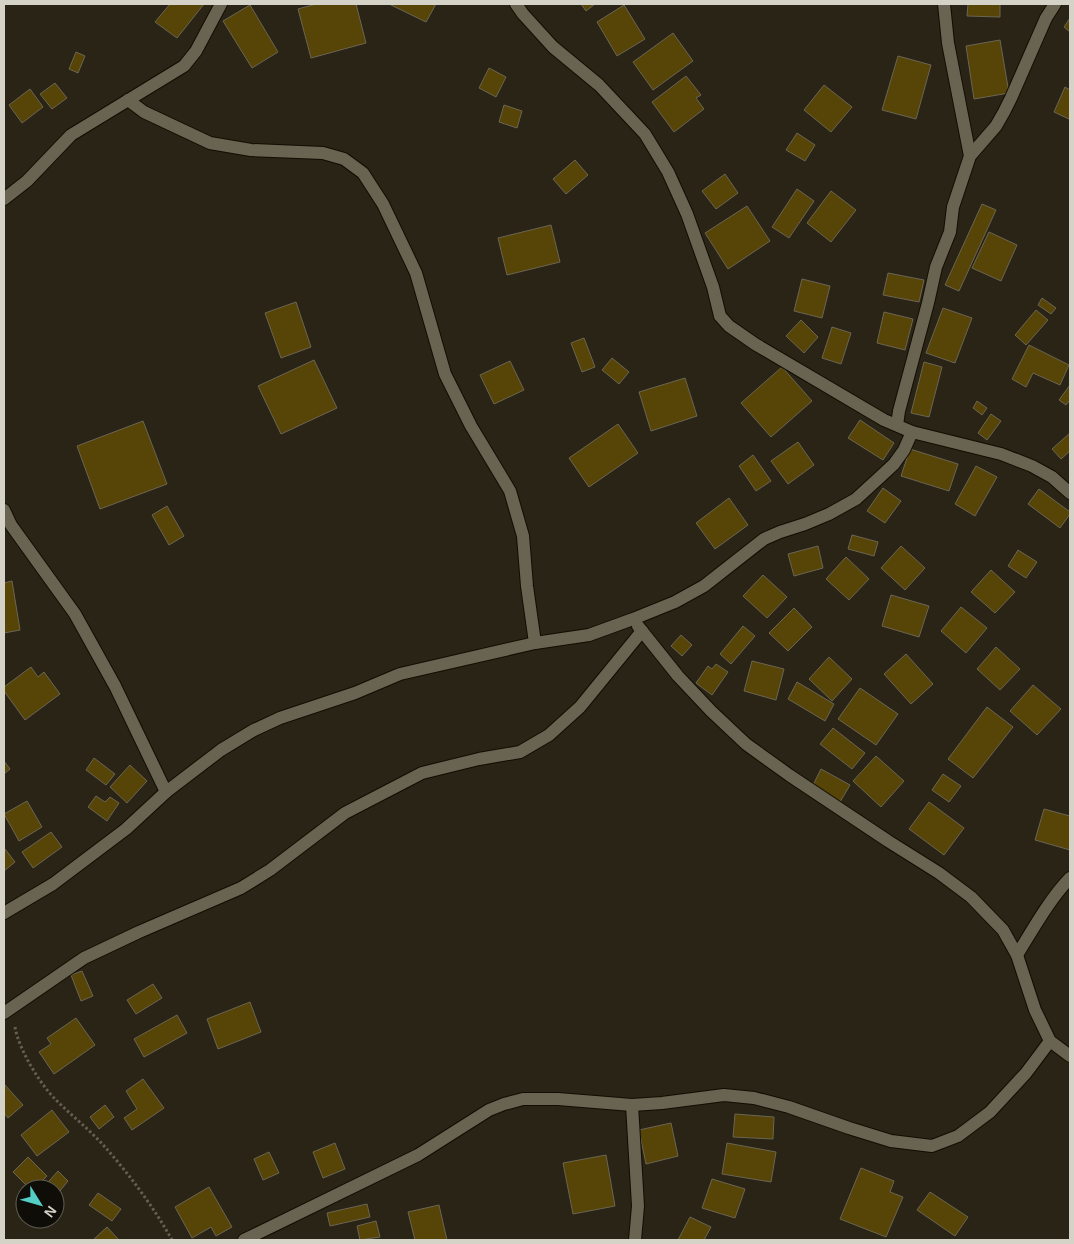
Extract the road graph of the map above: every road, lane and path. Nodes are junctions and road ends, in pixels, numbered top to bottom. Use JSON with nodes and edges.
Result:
{"nodes":[{"id":1,"x":221,"y":4,"type":"edge"},
{"id":2,"x":516,"y":4,"type":"edge"},
{"id":3,"x":944,"y":4,"type":"edge"},
{"id":4,"x":1055,"y":4,"type":"edge"},
{"id":5,"x":128,"y":100,"type":"junction"},
{"id":6,"x":970,"y":156,"type":"junction"},
{"id":7,"x":4,"y":199,"type":"edge"},
{"id":8,"x":897,"y":425,"type":"junction"},
{"id":9,"x":912,"y":432,"type":"junction"},
{"id":10,"x":1070,"y":492,"type":"edge"},
{"id":11,"x":4,"y":510,"type":"edge"},
{"id":12,"x":633,"y":619,"type":"junction"},
{"id":13,"x":642,"y":631,"type":"junction"},
{"id":14,"x":535,"y":643,"type":"junction"},
{"id":15,"x":166,"y":792,"type":"junction"},
{"id":16,"x":1070,"y":878,"type":"edge"},
{"id":17,"x":4,"y":913,"type":"edge"},
{"id":18,"x":1016,"y":955,"type":"junction"},
{"id":19,"x":8,"y":1010,"type":"edge"},
{"id":20,"x":1050,"y":1041,"type":"junction"},
{"id":21,"x":1070,"y":1056,"type":"edge"},
{"id":22,"x":632,"y":1105,"type":"junction"},
{"id":23,"x":172,"y":1240,"type":"edge"},
{"id":24,"x":244,"y":1240,"type":"edge"},
{"id":25,"x":634,"y":1240,"type":"edge"}],
"edges":[{"from":1,"to":5,"type":"street"},
{"from":2,"to":8,"type":"street"},
{"from":3,"to":6,"type":"street"},
{"from":4,"to":6,"type":"street"},
{"from":5,"to":7,"type":"street"},
{"from":5,"to":14,"type":"street"},
{"from":6,"to":8,"type":"street"},
{"from":8,"to":9,"type":"street"},
{"from":9,"to":10,"type":"street"},
{"from":9,"to":12,"type":"street"},
{"from":11,"to":15,"type":"street"},
{"from":12,"to":13,"type":"street"},
{"from":12,"to":14,"type":"street"},
{"from":13,"to":18,"type":"street"},
{"from":13,"to":19,"type":"street"},
{"from":14,"to":15,"type":"street"},
{"from":15,"to":17,"type":"street"},
{"from":16,"to":18,"type":"street"},
{"from":18,"to":20,"type":"street"},
{"from":19,"to":23,"type":"path"},
{"from":20,"to":21,"type":"street"},
{"from":20,"to":22,"type":"street"},
{"from":22,"to":24,"type":"street"},
{"from":22,"to":25,"type":"street"}]}
